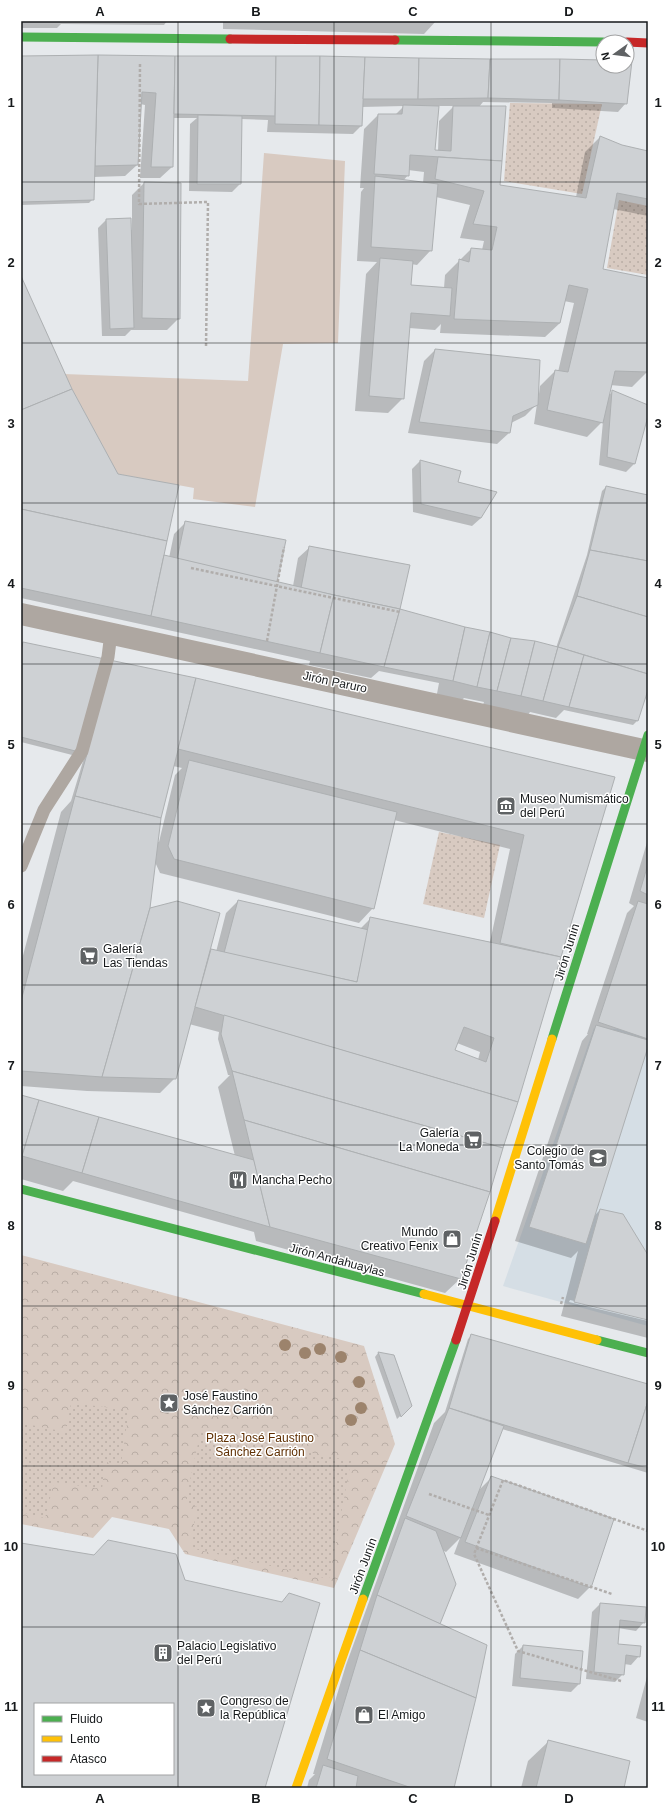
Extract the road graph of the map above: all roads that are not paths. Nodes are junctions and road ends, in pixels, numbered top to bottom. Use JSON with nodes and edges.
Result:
{"nodes":[{"id":1,"x":21,"y":37,"type":"edge"},
{"id":2,"x":595,"y":42,"type":"edge"},
{"id":3,"x":635,"y":42,"type":"edge"},
{"id":4,"x":648,"y":43,"type":"edge"},
{"id":5,"x":21,"y":614,"type":"edge"},
{"id":6,"x":111,"y":634,"type":"junction"},
{"id":7,"x":646,"y":745,"type":"edge"},
{"id":8,"x":21,"y":866,"type":"edge"},
{"id":9,"x":21,"y":1189,"type":"edge"},
{"id":10,"x":468,"y":1306,"type":"junction"},
{"id":11,"x":648,"y":1353,"type":"edge"},
{"id":12,"x":296,"y":1788,"type":"edge"}],
"edges":[{"from":1,"to":2,"type":"street"},
{"from":3,"to":4,"type":"street"},
{"from":5,"to":6,"type":"street","name":"Jirón Paruro"},
{"from":6,"to":7,"type":"street","name":"Jirón Paruro"},
{"from":6,"to":8,"type":"lane"},
{"from":7,"to":10,"type":"street","name":"Jirón Junín"},
{"from":9,"to":10,"type":"street","name":"Jirón Andahuaylas"},
{"from":10,"to":11,"type":"street","name":"Jirón Andahuaylas"},
{"from":10,"to":12,"type":"street","name":"Jirón Junín"}]}
